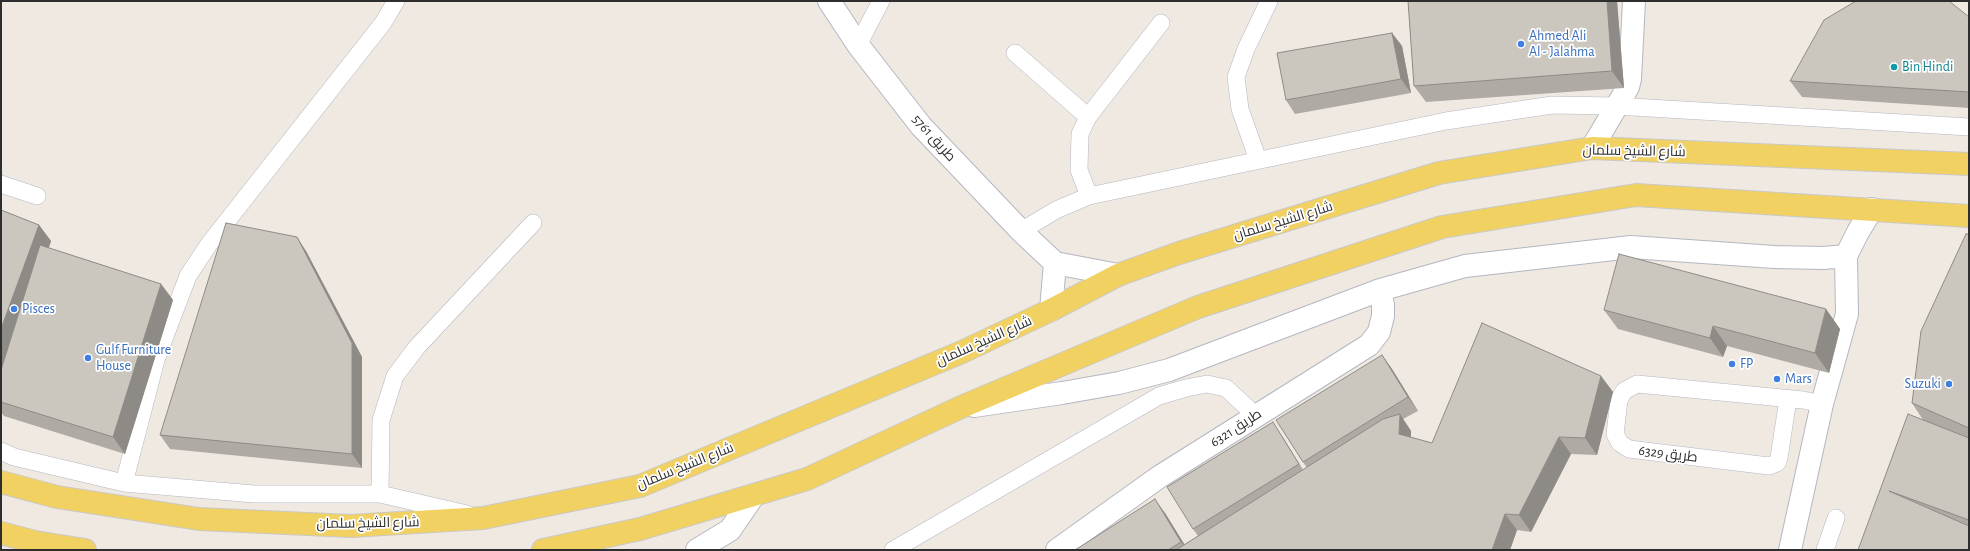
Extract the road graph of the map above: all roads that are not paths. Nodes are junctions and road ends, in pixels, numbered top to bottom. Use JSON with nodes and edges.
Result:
{"nodes":[{"id":1,"x":396,"y":1,"type":"edge"},
{"id":2,"x":829,"y":1,"type":"edge"},
{"id":3,"x":881,"y":1,"type":"edge"},
{"id":4,"x":1269,"y":1,"type":"edge"},
{"id":5,"x":1634,"y":1,"type":"edge"},
{"id":6,"x":1161,"y":23,"type":"dead end"},
{"id":7,"x":858,"y":46,"type":"junction"},
{"id":8,"x":1015,"y":53,"type":"dead end"},
{"id":9,"x":1616,"y":106,"type":"junction"},
{"id":10,"x":1088,"y":117,"type":"junction"},
{"id":11,"x":1969,"y":127,"type":"edge"},
{"id":12,"x":1592,"y":148,"type":"junction"},
{"id":13,"x":1258,"y":160,"type":"junction"},
{"id":14,"x":1969,"y":164,"type":"edge"},
{"id":15,"x":1,"y":184,"type":"edge"},
{"id":16,"x":37,"y":196,"type":"dead end"},
{"id":17,"x":1089,"y":196,"type":"junction"},
{"id":18,"x":1872,"y":208,"type":"junction"},
{"id":19,"x":1969,"y":216,"type":"edge"},
{"id":20,"x":533,"y":223,"type":"dead end"},
{"id":21,"x":1021,"y":231,"type":"junction"},
{"id":22,"x":1846,"y":256,"type":"junction"},
{"id":23,"x":1055,"y":263,"type":"junction"},
{"id":24,"x":1118,"y":275,"type":"junction"},
{"id":25,"x":1380,"y":290,"type":"junction"},
{"id":26,"x":1051,"y":310,"type":"junction"},
{"id":27,"x":1788,"y":399,"type":"junction"},
{"id":28,"x":1822,"y":404,"type":"junction"},
{"id":29,"x":959,"y":408,"type":"junction"},
{"id":30,"x":1255,"y":415,"type":"junction"},
{"id":31,"x":1,"y":451,"type":"edge"},
{"id":32,"x":1,"y":482,"type":"edge"},
{"id":33,"x":124,"y":484,"type":"junction"},
{"id":34,"x":380,"y":494,"type":"junction"},
{"id":35,"x":754,"y":495,"type":"junction"},
{"id":36,"x":483,"y":518,"type":"junction"},
{"id":37,"x":1836,"y":518,"type":"dead end"},
{"id":38,"x":1,"y":533,"type":"edge"},
{"id":39,"x":85,"y":550,"type":"edge"},
{"id":40,"x":543,"y":550,"type":"edge"},
{"id":41,"x":697,"y":550,"type":"edge"},
{"id":42,"x":893,"y":550,"type":"edge"},
{"id":43,"x":1058,"y":550,"type":"edge"},
{"id":44,"x":1790,"y":550,"type":"edge"},
{"id":45,"x":1825,"y":550,"type":"edge"}],
"edges":[{"from":1,"to":33,"type":"lane"},
{"from":2,"to":7,"type":"street","name":"طريق 5761"},
{"from":3,"to":7,"type":"lane"},
{"from":4,"to":13,"type":"lane"},
{"from":5,"to":9,"type":"street"},
{"from":6,"to":10,"type":"lane"},
{"from":7,"to":21,"type":"street","name":"طريق 5761"},
{"from":8,"to":10,"type":"lane"},
{"from":9,"to":11,"type":"lane"},
{"from":9,"to":12,"type":"street"},
{"from":9,"to":13,"type":"lane"},
{"from":10,"to":17,"type":"lane"},
{"from":12,"to":14,"type":"main road","name":"شارع الشيخ سلمان"},
{"from":12,"to":24,"type":"main road","name":"شارع الشيخ سلمان"},
{"from":13,"to":17,"type":"lane"},
{"from":15,"to":16,"type":"lane"},
{"from":17,"to":21,"type":"lane"},
{"from":18,"to":19,"type":"main road"},
{"from":18,"to":22,"type":"street"},
{"from":18,"to":29,"type":"main road"},
{"from":20,"to":34,"type":"lane"},
{"from":21,"to":23,"type":"street","name":"طريق 5761"},
{"from":22,"to":25,"type":"street"},
{"from":22,"to":28,"type":"street"},
{"from":23,"to":24,"type":"street"},
{"from":23,"to":26,"type":"street"},
{"from":24,"to":26,"type":"main road","name":"شارع الشيخ سلمان"},
{"from":25,"to":29,"type":"street"},
{"from":25,"to":30,"type":"street","name":"طريق 6321"},
{"from":26,"to":36,"type":"main road","name":"شارع الشيخ سلمان"},
{"from":27,"to":27,"type":"lane","name":"طريق 6329"},
{"from":27,"to":28,"type":"lane","name":"طريق 6329"},
{"from":28,"to":44,"type":"street"},
{"from":29,"to":35,"type":"main road"},
{"from":30,"to":42,"type":"lane"},
{"from":30,"to":43,"type":"street","name":"طريق 6321"},
{"from":31,"to":33,"type":"lane"},
{"from":32,"to":36,"type":"main road","name":"شارع الشيخ سلمان"},
{"from":33,"to":34,"type":"lane"},
{"from":34,"to":36,"type":"lane"},
{"from":35,"to":40,"type":"main road"},
{"from":35,"to":41,"type":"street"},
{"from":37,"to":45,"type":"lane"},
{"from":38,"to":39,"type":"main road"}]}
